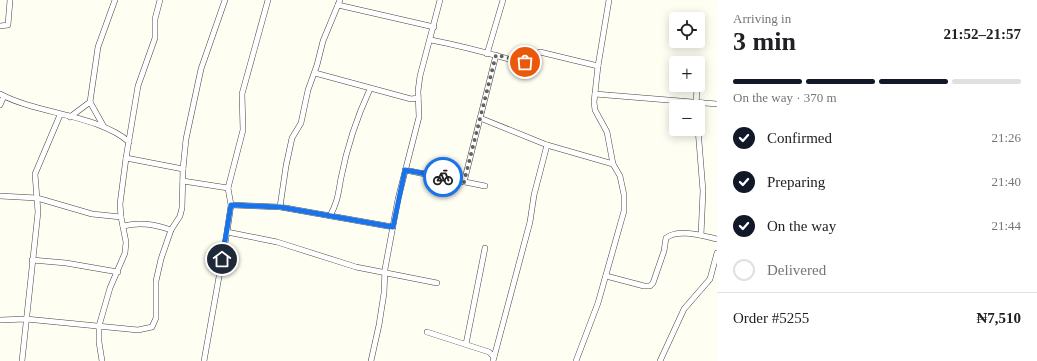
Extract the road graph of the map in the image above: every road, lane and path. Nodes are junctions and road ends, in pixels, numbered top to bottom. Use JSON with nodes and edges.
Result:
{"nodes":[{"id":1,"x":10,"y":0,"type":"edge"},
{"id":2,"x":115,"y":0,"type":"edge"},
{"id":3,"x":160,"y":0,"type":"edge"},
{"id":4,"x":225,"y":0,"type":"edge"},
{"id":5,"x":268,"y":0,"type":"edge"},
{"id":6,"x":440,"y":0,"type":"edge"},
{"id":7,"x":503,"y":0,"type":"edge"},
{"id":8,"x":609,"y":0,"type":"edge"},
{"id":9,"x":339,"y":2,"type":"edge"},
{"id":10,"x":0,"y":26,"type":"edge"},
{"id":11,"x":434,"y":27,"type":"junction"},
{"id":12,"x":431,"y":40,"type":"junction"},
{"id":13,"x":487,"y":54,"type":"junction"},
{"id":14,"x":496,"y":55,"type":"junction"},
{"id":15,"x":598,"y":66,"type":"junction"},
{"id":16,"x":315,"y":73,"type":"junction"},
{"id":17,"x":370,"y":89,"type":"junction"},
{"id":18,"x":595,"y":94,"type":"junction"},
{"id":19,"x":2,"y":95,"type":"edge"},
{"id":20,"x":418,"y":98,"type":"junction"},
{"id":21,"x":681,"y":100,"type":"edge"},
{"id":22,"x":90,"y":102,"type":"junction"},
{"id":23,"x":705,"y":102,"type":"edge"},
{"id":24,"x":717,"y":104,"type":"edge"},
{"id":25,"x":0,"y":105,"type":"edge"},
{"id":26,"x":60,"y":115,"type":"junction"},
{"id":27,"x":70,"y":117,"type":"junction"},
{"id":28,"x":480,"y":118,"type":"junction"},
{"id":29,"x":104,"y":127,"type":"junction"},
{"id":30,"x":699,"y":136,"type":"edge"},
{"id":31,"x":129,"y":142,"type":"junction"},
{"id":32,"x":547,"y":145,"type":"junction"},
{"id":33,"x":126,"y":158,"type":"junction"},
{"id":34,"x":613,"y":164,"type":"junction"},
{"id":35,"x":183,"y":169,"type":"junction"},
{"id":36,"x":405,"y":170,"type":"junction"},
{"id":37,"x":183,"y":181,"type":"junction"},
{"id":38,"x":464,"y":182,"type":"junction"},
{"id":39,"x":485,"y":186,"type":"dead end"},
{"id":40,"x":228,"y":188,"type":"junction"},
{"id":41,"x":0,"y":196,"type":"edge"},
{"id":42,"x":37,"y":198,"type":"junction"},
{"id":43,"x":231,"y":205,"type":"junction"},
{"id":44,"x":280,"y":207,"type":"junction"},
{"id":45,"x":330,"y":216,"type":"junction"},
{"id":46,"x":121,"y":217,"type":"junction"},
{"id":47,"x":123,"y":226,"type":"junction"},
{"id":48,"x":393,"y":227,"type":"junction"},
{"id":49,"x":171,"y":230,"type":"junction"},
{"id":50,"x":227,"y":232,"type":"junction"},
{"id":51,"x":700,"y":236,"type":"junction"},
{"id":52,"x":717,"y":239,"type":"edge"},
{"id":53,"x":485,"y":248,"type":"dead end"},
{"id":54,"x":717,"y":253,"type":"edge"},
{"id":55,"x":32,"y":260,"type":"junction"},
{"id":56,"x":118,"y":272,"type":"junction"},
{"id":57,"x":385,"y":272,"type":"junction"},
{"id":58,"x":606,"y":276,"type":"junction"},
{"id":59,"x":437,"y":283,"type":"dead end"},
{"id":60,"x":26,"y":318,"type":"junction"},
{"id":61,"x":0,"y":320,"type":"edge"},
{"id":62,"x":99,"y":326,"type":"junction"},
{"id":63,"x":427,"y":332,"type":"dead end"},
{"id":64,"x":466,"y":344,"type":"junction"},
{"id":65,"x":493,"y":359,"type":"edge"},
{"id":66,"x":22,"y":361,"type":"edge"},
{"id":67,"x":102,"y":361,"type":"edge"},
{"id":68,"x":204,"y":361,"type":"edge"},
{"id":69,"x":371,"y":361,"type":"edge"},
{"id":70,"x":576,"y":361,"type":"edge"},
{"id":71,"x":660,"y":361,"type":"edge"}],
"edges":[{"from":1,"to":10,"type":"street"},
{"from":2,"to":22,"type":"street"},
{"from":3,"to":31,"type":"street"},
{"from":4,"to":35,"type":"street"},
{"from":5,"to":40,"type":"street"},
{"from":6,"to":11,"type":"street"},
{"from":7,"to":13,"type":"street"},
{"from":8,"to":15,"type":"street"},
{"from":9,"to":11,"type":"street"},
{"from":9,"to":16,"type":"street"},
{"from":11,"to":12,"type":"street"},
{"from":12,"to":13,"type":"street"},
{"from":12,"to":20,"type":"street"},
{"from":13,"to":14,"type":"street"},
{"from":14,"to":15,"type":"street"},
{"from":14,"to":28,"type":"street"},
{"from":15,"to":18,"type":"street"},
{"from":16,"to":17,"type":"street"},
{"from":16,"to":44,"type":"street"},
{"from":17,"to":20,"type":"street"},
{"from":17,"to":45,"type":"street"},
{"from":18,"to":21,"type":"street"},
{"from":18,"to":34,"type":"street"},
{"from":19,"to":25,"type":"street"},
{"from":19,"to":26,"type":"street"},
{"from":20,"to":36,"type":"street"},
{"from":22,"to":27,"type":"street"},
{"from":22,"to":29,"type":"street"},
{"from":23,"to":24,"type":"street"},
{"from":26,"to":27,"type":"street"},
{"from":26,"to":42,"type":"street"},
{"from":27,"to":29,"type":"street"},
{"from":28,"to":32,"type":"street"},
{"from":28,"to":38,"type":"street"},
{"from":29,"to":31,"type":"street"},
{"from":30,"to":51,"type":"street"},
{"from":31,"to":33,"type":"street"},
{"from":32,"to":34,"type":"street"},
{"from":32,"to":65,"type":"street"},
{"from":33,"to":35,"type":"street"},
{"from":33,"to":46,"type":"street"},
{"from":34,"to":58,"type":"street"},
{"from":35,"to":37,"type":"street"},
{"from":36,"to":38,"type":"street"},
{"from":36,"to":48,"type":"street"},
{"from":37,"to":40,"type":"street"},
{"from":37,"to":49,"type":"street"},
{"from":38,"to":39,"type":"street"},
{"from":40,"to":43,"type":"street"},
{"from":41,"to":42,"type":"street"},
{"from":42,"to":46,"type":"street"},
{"from":42,"to":55,"type":"street"},
{"from":43,"to":44,"type":"street"},
{"from":43,"to":50,"type":"street"},
{"from":44,"to":45,"type":"street"},
{"from":45,"to":48,"type":"street"},
{"from":46,"to":47,"type":"street"},
{"from":47,"to":49,"type":"street"},
{"from":47,"to":56,"type":"street"},
{"from":48,"to":57,"type":"street"},
{"from":49,"to":62,"type":"street"},
{"from":50,"to":57,"type":"street"},
{"from":50,"to":68,"type":"street"},
{"from":51,"to":52,"type":"street"},
{"from":51,"to":58,"type":"street"},
{"from":53,"to":64,"type":"street"},
{"from":54,"to":71,"type":"street"},
{"from":55,"to":56,"type":"street"},
{"from":55,"to":60,"type":"street"},
{"from":56,"to":62,"type":"street"},
{"from":57,"to":59,"type":"street"},
{"from":57,"to":69,"type":"street"},
{"from":58,"to":70,"type":"street"},
{"from":60,"to":61,"type":"street"},
{"from":60,"to":62,"type":"street"},
{"from":60,"to":66,"type":"street"},
{"from":62,"to":67,"type":"street"},
{"from":63,"to":64,"type":"street"},
{"from":64,"to":65,"type":"street"}]}
